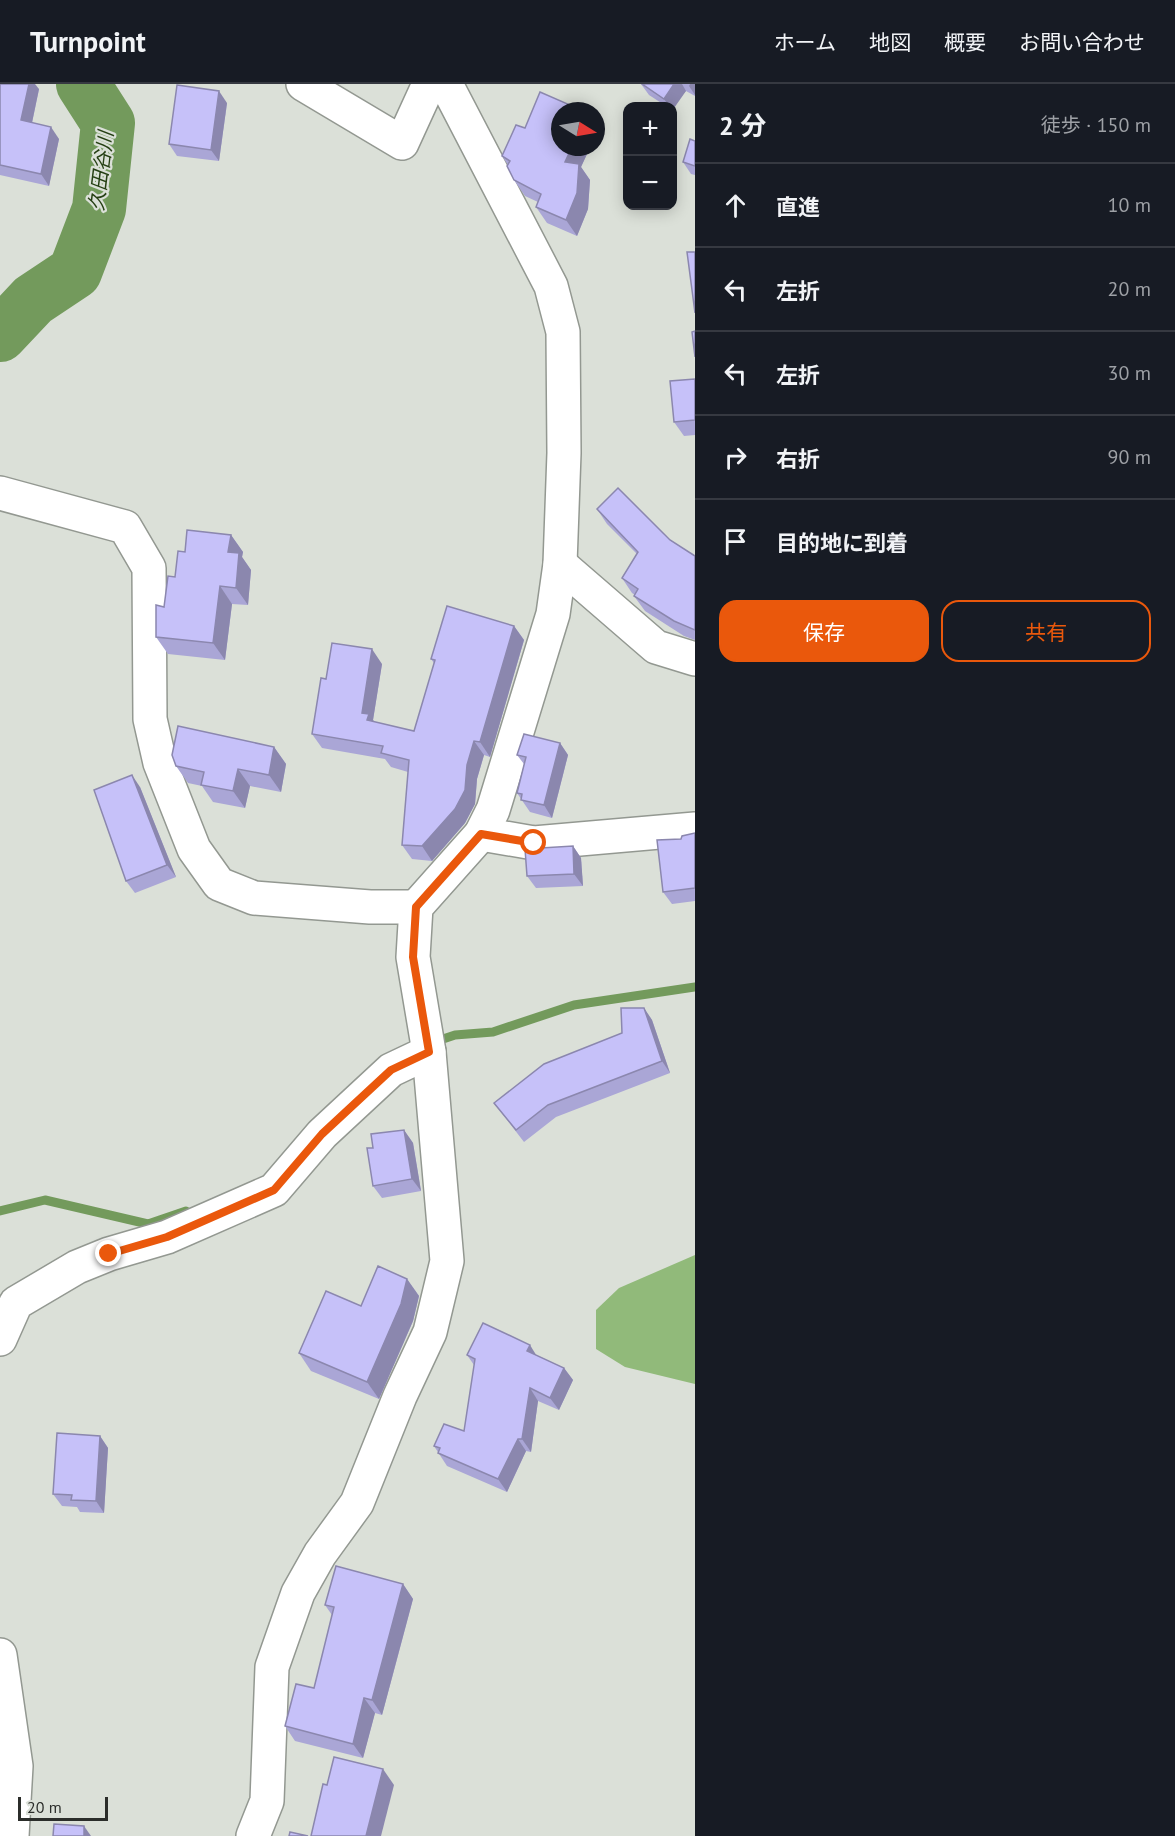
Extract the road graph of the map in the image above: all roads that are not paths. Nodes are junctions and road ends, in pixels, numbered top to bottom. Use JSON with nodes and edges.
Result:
{"nodes":[{"id":1,"x":303,"y":84,"type":"edge"},
{"id":2,"x":429,"y":84,"type":"edge"},
{"id":3,"x":446,"y":84,"type":"edge"},
{"id":4,"x":0,"y":493,"type":"edge"},
{"id":5,"x":560,"y":564,"type":"junction"},
{"id":6,"x":695,"y":659,"type":"edge"},
{"id":7,"x":695,"y":829,"type":"edge"},
{"id":8,"x":481,"y":834,"type":"junction"},
{"id":9,"x":416,"y":907,"type":"junction"},
{"id":10,"x":429,"y":1052,"type":"junction"},
{"id":11,"x":0,"y":1339,"type":"edge"},
{"id":12,"x":0,"y":1655,"type":"edge"},
{"id":13,"x":12,"y":1836,"type":"edge"},
{"id":14,"x":253,"y":1836,"type":"edge"}],
"edges":[{"from":1,"to":2,"type":"street"},
{"from":3,"to":5,"type":"street"},
{"from":4,"to":9,"type":"street"},
{"from":5,"to":6,"type":"street"},
{"from":5,"to":8,"type":"street"},
{"from":7,"to":8,"type":"street"},
{"from":8,"to":9,"type":"street"},
{"from":9,"to":10,"type":"street"},
{"from":10,"to":11,"type":"street"},
{"from":10,"to":14,"type":"street"},
{"from":12,"to":13,"type":"street"}]}
